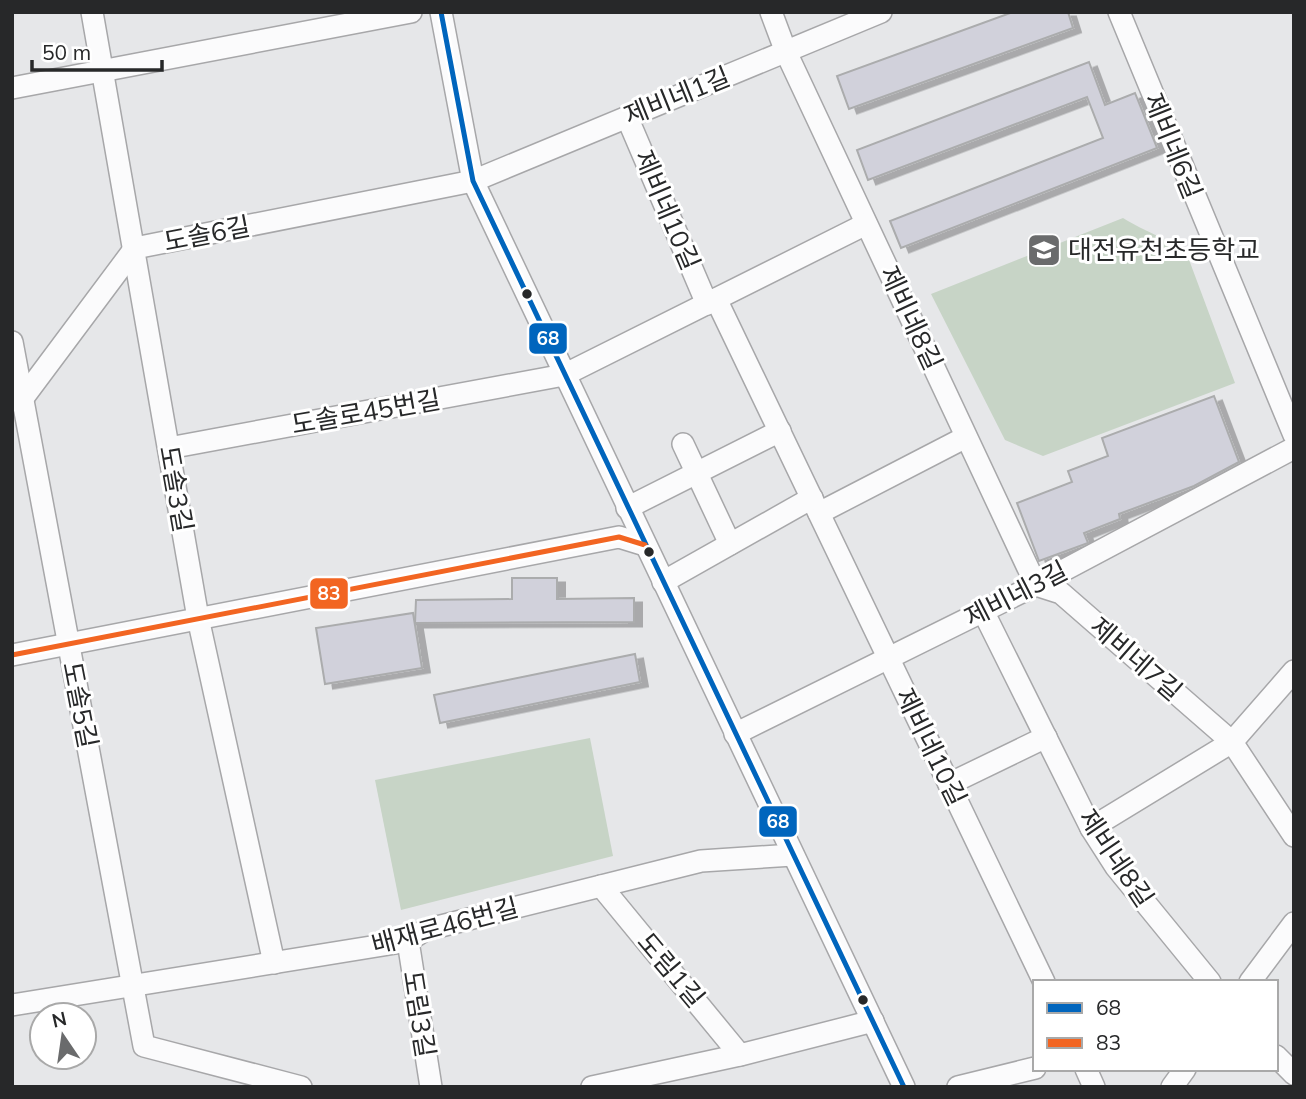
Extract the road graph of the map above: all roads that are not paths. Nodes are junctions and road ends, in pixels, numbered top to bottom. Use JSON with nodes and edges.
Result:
{"nodes":[{"id":1,"x":92,"y":12,"type":"edge"},
{"id":2,"x":411,"y":12,"type":"edge"},
{"id":3,"x":441,"y":12,"type":"edge"},
{"id":4,"x":771,"y":12,"type":"edge"},
{"id":5,"x":881,"y":12,"type":"edge"},
{"id":6,"x":1119,"y":12,"type":"edge"},
{"id":7,"x":786,"y":52,"type":"junction"},
{"id":8,"x":104,"y":72,"type":"junction"},
{"id":9,"x":12,"y":88,"type":"edge"},
{"id":10,"x":627,"y":117,"type":"junction"},
{"id":11,"x":474,"y":181,"type":"junction"},
{"id":12,"x":866,"y":224,"type":"junction"},
{"id":13,"x":135,"y":248,"type":"junction"},
{"id":14,"x":712,"y":301,"type":"junction"},
{"id":15,"x":12,"y":342,"type":"edge"},
{"id":16,"x":564,"y":375,"type":"junction"},
{"id":17,"x":18,"y":400,"type":"edge"},
{"id":18,"x":780,"y":431,"type":"junction"},
{"id":19,"x":1294,"y":435,"type":"edge"},
{"id":20,"x":966,"y":437,"type":"junction"},
{"id":21,"x":683,"y":444,"type":"dead end"},
{"id":22,"x":169,"y":448,"type":"junction"},
{"id":23,"x":1294,"y":448,"type":"edge"},
{"id":24,"x":696,"y":472,"type":"junction"},
{"id":25,"x":815,"y":505,"type":"junction"},
{"id":26,"x":627,"y":508,"type":"junction"},
{"id":27,"x":730,"y":544,"type":"junction"},
{"id":28,"x":645,"y":545,"type":"junction"},
{"id":29,"x":663,"y":582,"type":"junction"},
{"id":30,"x":1036,"y":584,"type":"junction"},
{"id":31,"x":983,"y":611,"type":"junction"},
{"id":32,"x":198,"y":618,"type":"junction"},
{"id":33,"x":68,"y":646,"type":"junction"},
{"id":34,"x":12,"y":655,"type":"edge"},
{"id":35,"x":888,"y":658,"type":"junction"},
{"id":36,"x":1294,"y":671,"type":"edge"},
{"id":37,"x":736,"y":734,"type":"junction"},
{"id":38,"x":1046,"y":737,"type":"junction"},
{"id":39,"x":1232,"y":742,"type":"junction"},
{"id":40,"x":948,"y":783,"type":"junction"},
{"id":41,"x":1091,"y":828,"type":"junction"},
{"id":42,"x":1294,"y":836,"type":"edge"},
{"id":43,"x":793,"y":855,"type":"junction"},
{"id":44,"x":601,"y":886,"type":"junction"},
{"id":45,"x":1294,"y":923,"type":"edge"},
{"id":46,"x":408,"y":941,"type":"junction"},
{"id":47,"x":274,"y":963,"type":"junction"},
{"id":48,"x":1043,"y":980,"type":"edge"},
{"id":49,"x":1208,"y":980,"type":"edge"},
{"id":50,"x":1251,"y":980,"type":"edge"},
{"id":51,"x":132,"y":985,"type":"junction"},
{"id":52,"x":12,"y":1005,"type":"edge"},
{"id":53,"x":873,"y":1021,"type":"junction"},
{"id":54,"x":740,"y":1055,"type":"junction"},
{"id":55,"x":1278,"y":1058,"type":"edge"},
{"id":56,"x":1033,"y":1069,"type":"edge"},
{"id":57,"x":1087,"y":1071,"type":"edge"},
{"id":58,"x":1184,"y":1071,"type":"edge"},
{"id":59,"x":1294,"y":1074,"type":"edge"},
{"id":60,"x":301,"y":1087,"type":"edge"},
{"id":61,"x":431,"y":1087,"type":"edge"},
{"id":62,"x":592,"y":1087,"type":"edge"},
{"id":63,"x":904,"y":1087,"type":"edge"},
{"id":64,"x":958,"y":1087,"type":"edge"},
{"id":65,"x":1094,"y":1087,"type":"edge"},
{"id":66,"x":1172,"y":1087,"type":"edge"}],
"edges":[{"from":1,"to":8,"type":"street","name":"도솔3길"},
{"from":2,"to":8,"type":"street"},
{"from":3,"to":11,"type":"street"},
{"from":4,"to":7,"type":"street","name":"제비네8길"},
{"from":5,"to":7,"type":"street","name":"제비네1길"},
{"from":6,"to":19,"type":"street","name":"제비네6길"},
{"from":7,"to":10,"type":"street","name":"제비네1길"},
{"from":7,"to":12,"type":"street","name":"제비네8길"},
{"from":8,"to":9,"type":"street"},
{"from":8,"to":13,"type":"street","name":"도솔3길"},
{"from":10,"to":11,"type":"street","name":"제비네1길"},
{"from":10,"to":14,"type":"street","name":"제비네10길"},
{"from":11,"to":13,"type":"street","name":"도솔6길"},
{"from":11,"to":16,"type":"street"},
{"from":12,"to":14,"type":"street","name":"제비네10길"},
{"from":12,"to":20,"type":"street","name":"제비네8길"},
{"from":13,"to":17,"type":"street","name":"도솔6길"},
{"from":13,"to":22,"type":"street","name":"도솔3길"},
{"from":14,"to":16,"type":"street","name":"제비네10길"},
{"from":14,"to":18,"type":"street","name":"제비네10길"},
{"from":15,"to":17,"type":"street","name":"도솔5길"},
{"from":16,"to":22,"type":"street","name":"도솔로45번길"},
{"from":16,"to":26,"type":"street"},
{"from":17,"to":33,"type":"street","name":"도솔5길"},
{"from":18,"to":24,"type":"street"},
{"from":18,"to":25,"type":"street","name":"제비네10길"},
{"from":20,"to":25,"type":"street"},
{"from":20,"to":30,"type":"street","name":"제비네8길"},
{"from":21,"to":24,"type":"street"},
{"from":22,"to":32,"type":"street","name":"도솔3길"},
{"from":23,"to":30,"type":"street","name":"제비네3길"},
{"from":24,"to":26,"type":"street"},
{"from":24,"to":27,"type":"street"},
{"from":25,"to":27,"type":"street"},
{"from":25,"to":35,"type":"street","name":"제비네10길"},
{"from":26,"to":28,"type":"street"},
{"from":27,"to":29,"type":"street"},
{"from":28,"to":29,"type":"street"},
{"from":28,"to":32,"type":"street"},
{"from":29,"to":37,"type":"street"},
{"from":30,"to":31,"type":"street","name":"제비네3길"},
{"from":30,"to":39,"type":"street","name":"제비네7길"},
{"from":31,"to":35,"type":"street","name":"제비네3길"},
{"from":31,"to":38,"type":"street","name":"제비네8길"},
{"from":32,"to":33,"type":"street"},
{"from":32,"to":47,"type":"street","name":"도솔3길"},
{"from":33,"to":34,"type":"street"},
{"from":33,"to":51,"type":"street","name":"도솔5길"},
{"from":35,"to":37,"type":"street","name":"제비네3길"},
{"from":35,"to":40,"type":"street","name":"제비네10길"},
{"from":36,"to":39,"type":"street"},
{"from":37,"to":43,"type":"street"},
{"from":38,"to":40,"type":"street"},
{"from":38,"to":41,"type":"street","name":"제비네8길"},
{"from":39,"to":41,"type":"street"},
{"from":39,"to":42,"type":"street","name":"제비네7길"},
{"from":40,"to":48,"type":"street","name":"제비네10길"},
{"from":41,"to":49,"type":"street","name":"제비네8길"},
{"from":43,"to":44,"type":"street","name":"배재로46번길"},
{"from":43,"to":53,"type":"street"},
{"from":44,"to":46,"type":"street","name":"배재로46번길"},
{"from":44,"to":54,"type":"street","name":"도림1길"},
{"from":45,"to":50,"type":"street"},
{"from":46,"to":47,"type":"street","name":"배재로46번길"},
{"from":46,"to":61,"type":"street","name":"도림3길"},
{"from":47,"to":51,"type":"street","name":"배재로46번길"},
{"from":51,"to":52,"type":"street","name":"배재로46번길"},
{"from":51,"to":60,"type":"street"},
{"from":53,"to":54,"type":"street"},
{"from":53,"to":63,"type":"street"},
{"from":54,"to":62,"type":"street"},
{"from":55,"to":59,"type":"street"},
{"from":56,"to":64,"type":"street"},
{"from":57,"to":65,"type":"street"},
{"from":58,"to":66,"type":"street"}]}
